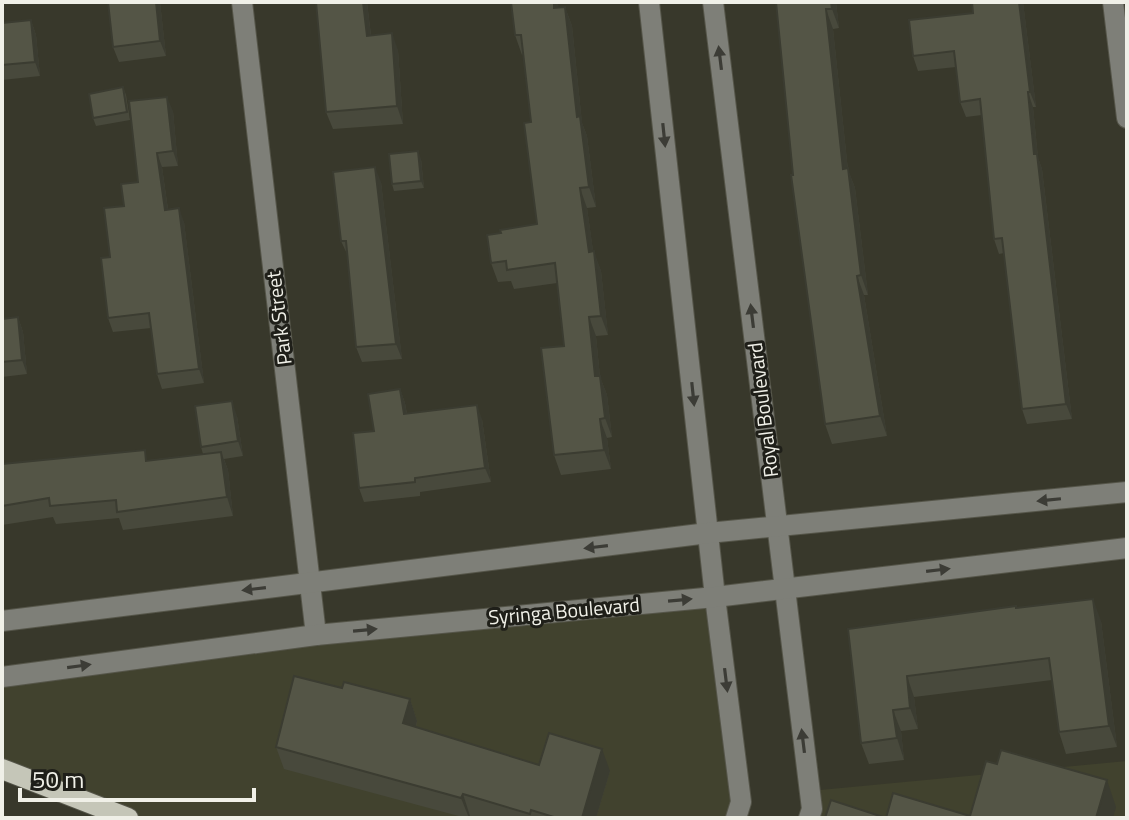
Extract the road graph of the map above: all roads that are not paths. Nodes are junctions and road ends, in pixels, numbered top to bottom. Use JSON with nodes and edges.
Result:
{"nodes":[{"id":1,"x":242,"y":2,"type":"edge"},
{"id":2,"x":649,"y":2,"type":"edge"},
{"id":3,"x":713,"y":2,"type":"edge"},
{"id":4,"x":1113,"y":2,"type":"edge"},
{"id":5,"x":1127,"y":118,"type":"edge"},
{"id":6,"x":1127,"y":492,"type":"edge"},
{"id":7,"x":778,"y":526,"type":"junction"},
{"id":8,"x":708,"y":533,"type":"junction"},
{"id":9,"x":1127,"y":548,"type":"edge"},
{"id":10,"x":310,"y":582,"type":"junction"},
{"id":11,"x":784,"y":588,"type":"junction"},
{"id":12,"x":715,"y":597,"type":"junction"},
{"id":13,"x":2,"y":621,"type":"edge"},
{"id":14,"x":316,"y":635,"type":"junction"},
{"id":15,"x":2,"y":677,"type":"edge"},
{"id":16,"x":2,"y":769,"type":"edge"},
{"id":17,"x":128,"y":818,"type":"edge"},
{"id":18,"x":736,"y":818,"type":"edge"},
{"id":19,"x":809,"y":818,"type":"edge"}],
"edges":[{"from":1,"to":10,"type":"street","name":"Park Street"},
{"from":2,"to":8,"type":"street","one_way":true},
{"from":7,"to":3,"type":"street","name":"Royal Boulevard","one_way":true},
{"from":4,"to":5,"type":"street"},
{"from":6,"to":7,"type":"street","one_way":true},
{"from":7,"to":8,"type":"street"},
{"from":7,"to":11,"type":"street","name":"Royal Boulevard"},
{"from":8,"to":10,"type":"street","one_way":true},
{"from":8,"to":12,"type":"street"},
{"from":11,"to":9,"type":"street","name":"Syringa Boulevard","one_way":true},
{"from":10,"to":13,"type":"street","one_way":true},
{"from":10,"to":14,"type":"street","name":"Park Street"},
{"from":11,"to":12,"type":"street","name":"Syringa Boulevard"},
{"from":19,"to":11,"type":"street","name":"Royal Boulevard","one_way":true},
{"from":14,"to":12,"type":"street","name":"Syringa Boulevard","one_way":true},
{"from":12,"to":18,"type":"street","one_way":true},
{"from":15,"to":14,"type":"street","name":"Syringa Boulevard","one_way":true},
{"from":16,"to":17,"type":"main road"}]}
